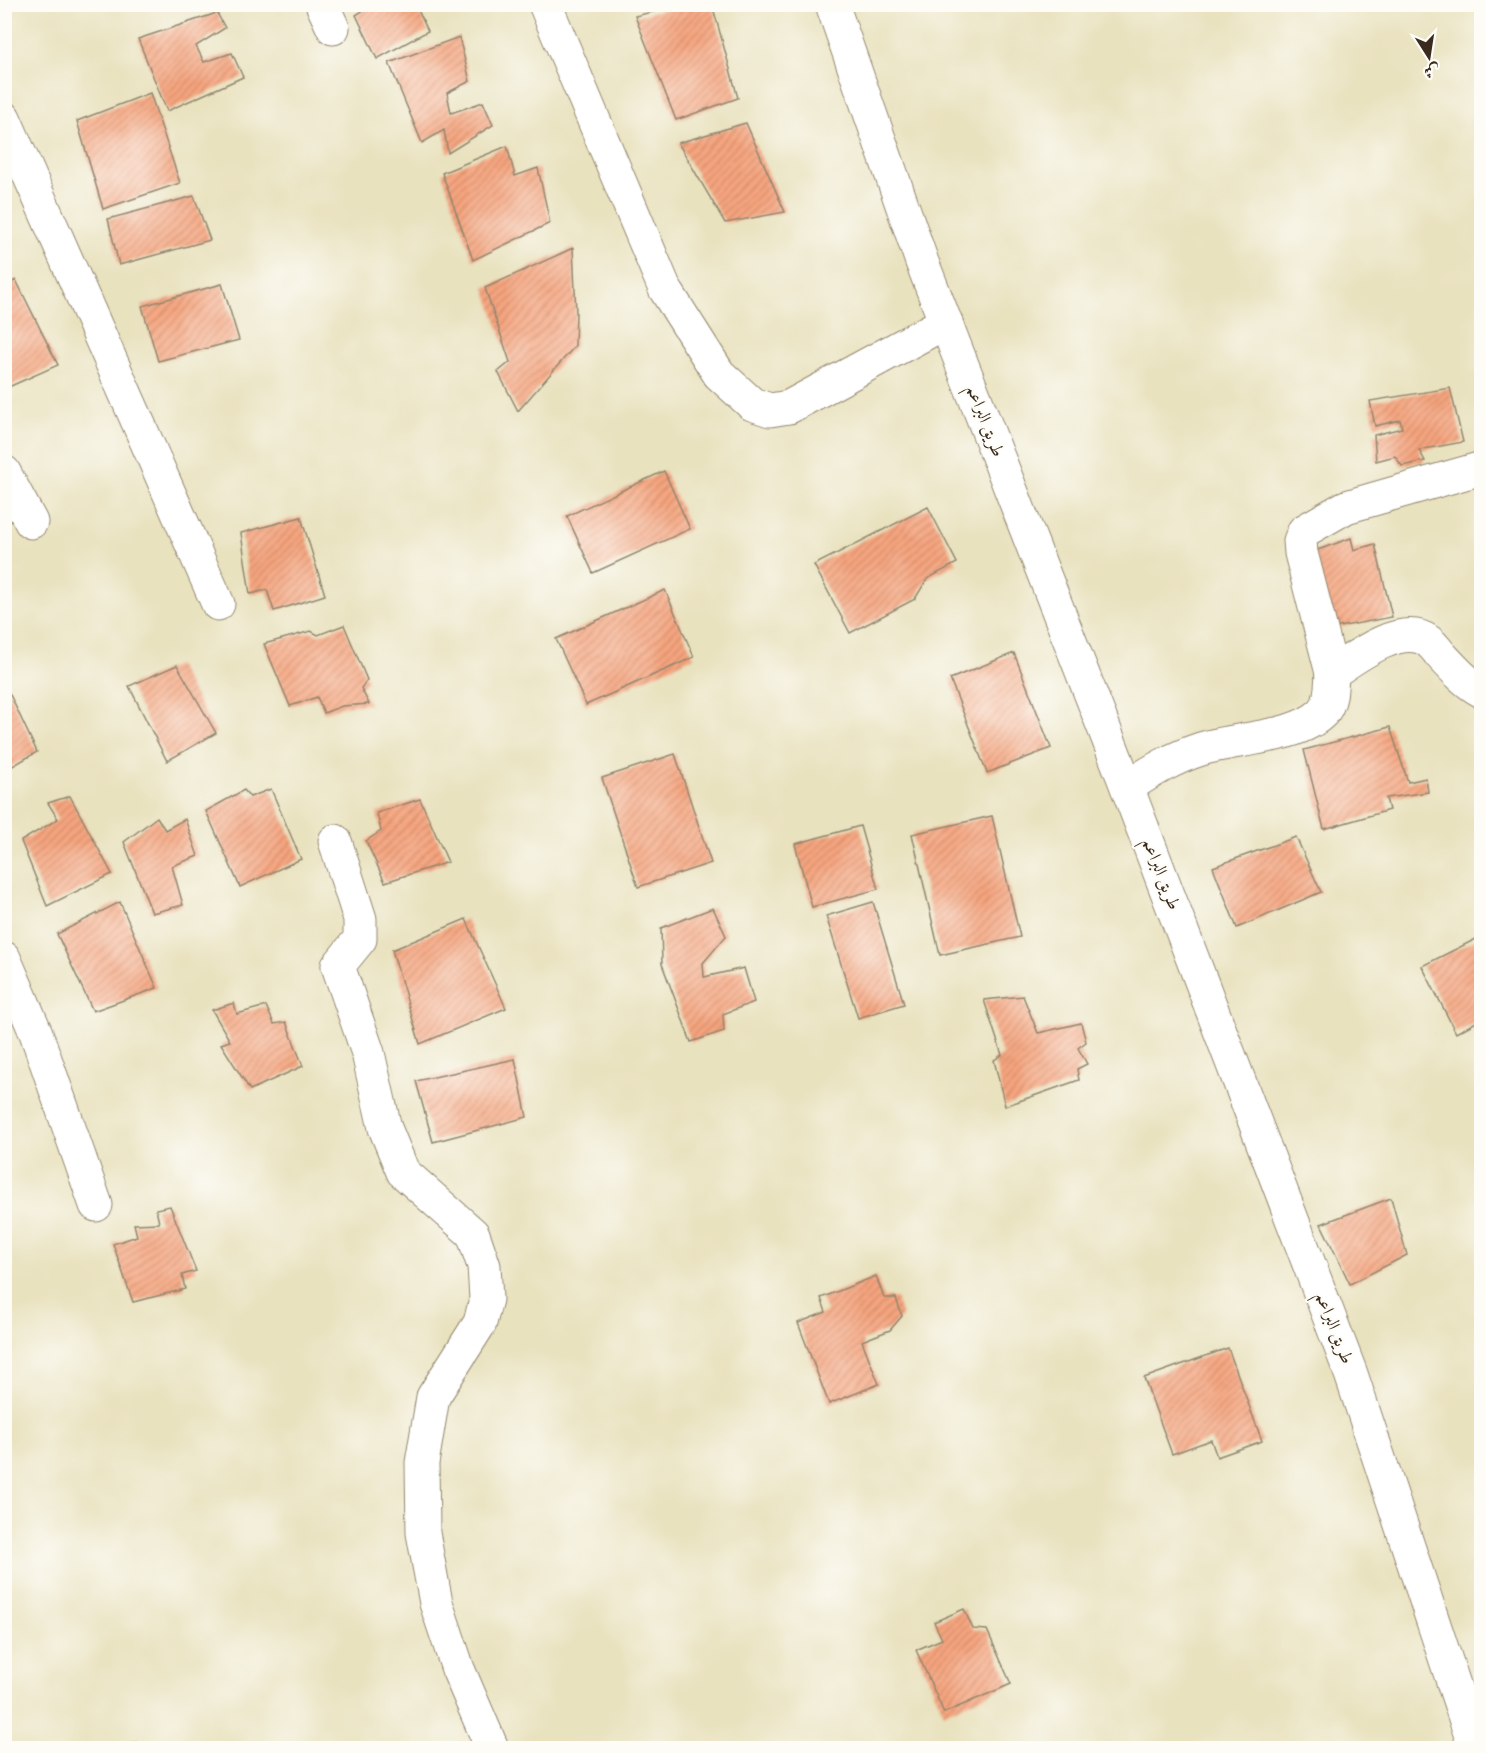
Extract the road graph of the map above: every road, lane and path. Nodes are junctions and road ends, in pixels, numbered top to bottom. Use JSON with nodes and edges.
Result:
{"nodes":[{"id":1,"x":545,"y":4,"type":"edge"},
{"id":2,"x":832,"y":4,"type":"edge"},
{"id":3,"x":4,"y":118,"type":"edge"},
{"id":4,"x":946,"y":322,"type":"junction"},
{"id":5,"x":1482,"y":468,"type":"edge"},
{"id":6,"x":4,"y":472,"type":"edge"},
{"id":7,"x":31,"y":522,"type":"dead end"},
{"id":8,"x":218,"y":604,"type":"dead end"},
{"id":9,"x":1332,"y":673,"type":"junction"},
{"id":10,"x":1482,"y":691,"type":"edge"},
{"id":11,"x":1127,"y":787,"type":"junction"},
{"id":12,"x":335,"y":841,"type":"dead end"},
{"id":13,"x":4,"y":958,"type":"edge"},
{"id":14,"x":96,"y":1205,"type":"dead end"},
{"id":15,"x":492,"y":1749,"type":"edge"},
{"id":16,"x":1475,"y":1749,"type":"edge"}],
"edges":[{"from":1,"to":4,"type":"street"},
{"from":2,"to":4,"type":"street","name":"طريق البراعم"},
{"from":3,"to":8,"type":"street"},
{"from":4,"to":11,"type":"street","name":"طريق البراعم"},
{"from":5,"to":9,"type":"street"},
{"from":6,"to":7,"type":"street"},
{"from":9,"to":10,"type":"street"},
{"from":9,"to":11,"type":"street"},
{"from":11,"to":16,"type":"street","name":"طريق البراعم"},
{"from":12,"to":15,"type":"street"},
{"from":13,"to":14,"type":"street"}]}
